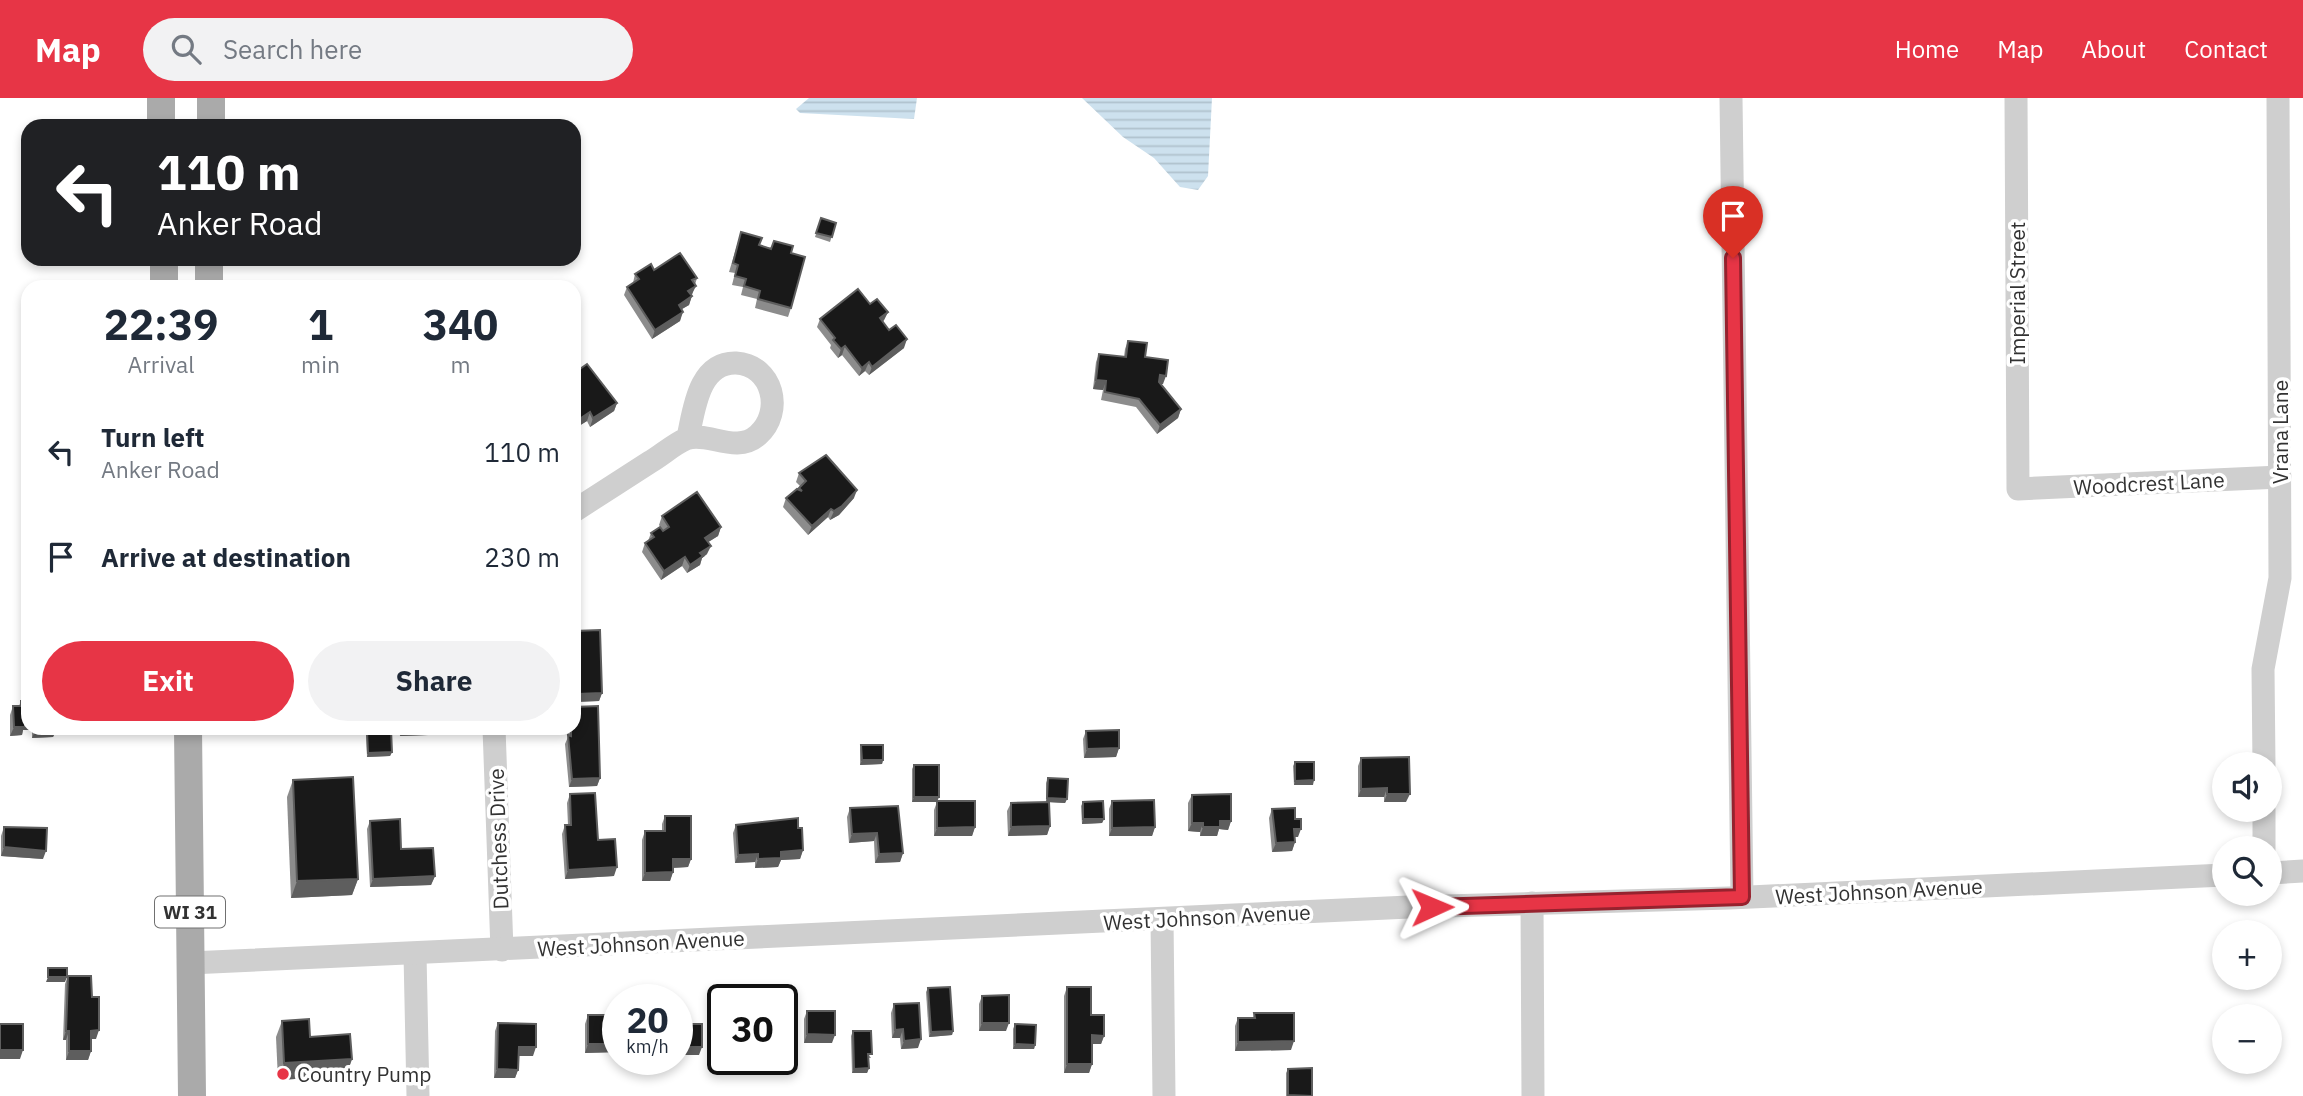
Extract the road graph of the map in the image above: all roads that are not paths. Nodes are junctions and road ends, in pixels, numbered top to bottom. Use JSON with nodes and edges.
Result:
{"nodes":[{"id":1,"x":161,"y":98,"type":"edge"},
{"id":2,"x":211,"y":98,"type":"edge"},
{"id":3,"x":1731,"y":98,"type":"edge"},
{"id":4,"x":2017,"y":98,"type":"edge"},
{"id":5,"x":2278,"y":98,"type":"edge"},
{"id":6,"x":161,"y":119,"type":"edge"},
{"id":7,"x":211,"y":119,"type":"edge"},
{"id":8,"x":688,"y":437,"type":"dead end"},
{"id":9,"x":2280,"y":477,"type":"junction"},
{"id":10,"x":2018,"y":489,"type":"joint"},
{"id":11,"x":581,"y":506,"type":"edge"},
{"id":12,"x":188,"y":735,"type":"edge"},
{"id":13,"x":494,"y":735,"type":"edge"},
{"id":14,"x":2264,"y":752,"type":"edge"},
{"id":15,"x":2303,"y":871,"type":"edge"},
{"id":16,"x":2282,"y":872,"type":"edge"},
{"id":17,"x":2212,"y":876,"type":"edge"},
{"id":18,"x":1742,"y":897,"type":"junction"},
{"id":19,"x":1532,"y":903,"type":"junction"},
{"id":20,"x":1162,"y":919,"type":"junction"},
{"id":21,"x":502,"y":950,"type":"junction"},
{"id":22,"x":415,"y":954,"type":"junction"},
{"id":23,"x":190,"y":963,"type":"junction"},
{"id":24,"x":191,"y":1096,"type":"edge"},
{"id":25,"x":418,"y":1096,"type":"edge"},
{"id":26,"x":1164,"y":1096,"type":"edge"},
{"id":27,"x":1533,"y":1096,"type":"edge"}],
"edges":[{"from":1,"to":6,"type":"main road"},
{"from":2,"to":7,"type":"main road"},
{"from":3,"to":18,"type":"street"},
{"from":4,"to":10,"type":"street","name":"Imperial Street"},
{"from":5,"to":9,"type":"street","name":"Vrana Lane"},
{"from":8,"to":11,"type":"street"},
{"from":9,"to":10,"type":"street","name":"Woodcrest Lane"},
{"from":9,"to":14,"type":"street","name":"Vrana Lane"},
{"from":12,"to":23,"type":"main road","number":"WI 31"},
{"from":13,"to":21,"type":"street","name":"Dutchess Drive"},
{"from":15,"to":16,"type":"street"},
{"from":17,"to":18,"type":"street","name":"West Johnson Avenue"},
{"from":18,"to":19,"type":"street","name":"West Johnson Avenue"},
{"from":19,"to":20,"type":"street","name":"West Johnson Avenue"},
{"from":19,"to":27,"type":"street"},
{"from":20,"to":21,"type":"street","name":"West Johnson Avenue"},
{"from":20,"to":26,"type":"street"},
{"from":21,"to":22,"type":"street","name":"West Johnson Avenue"},
{"from":22,"to":23,"type":"street","name":"West Johnson Avenue"},
{"from":22,"to":25,"type":"street"},
{"from":23,"to":24,"type":"main road","number":"WI 31"}]}
